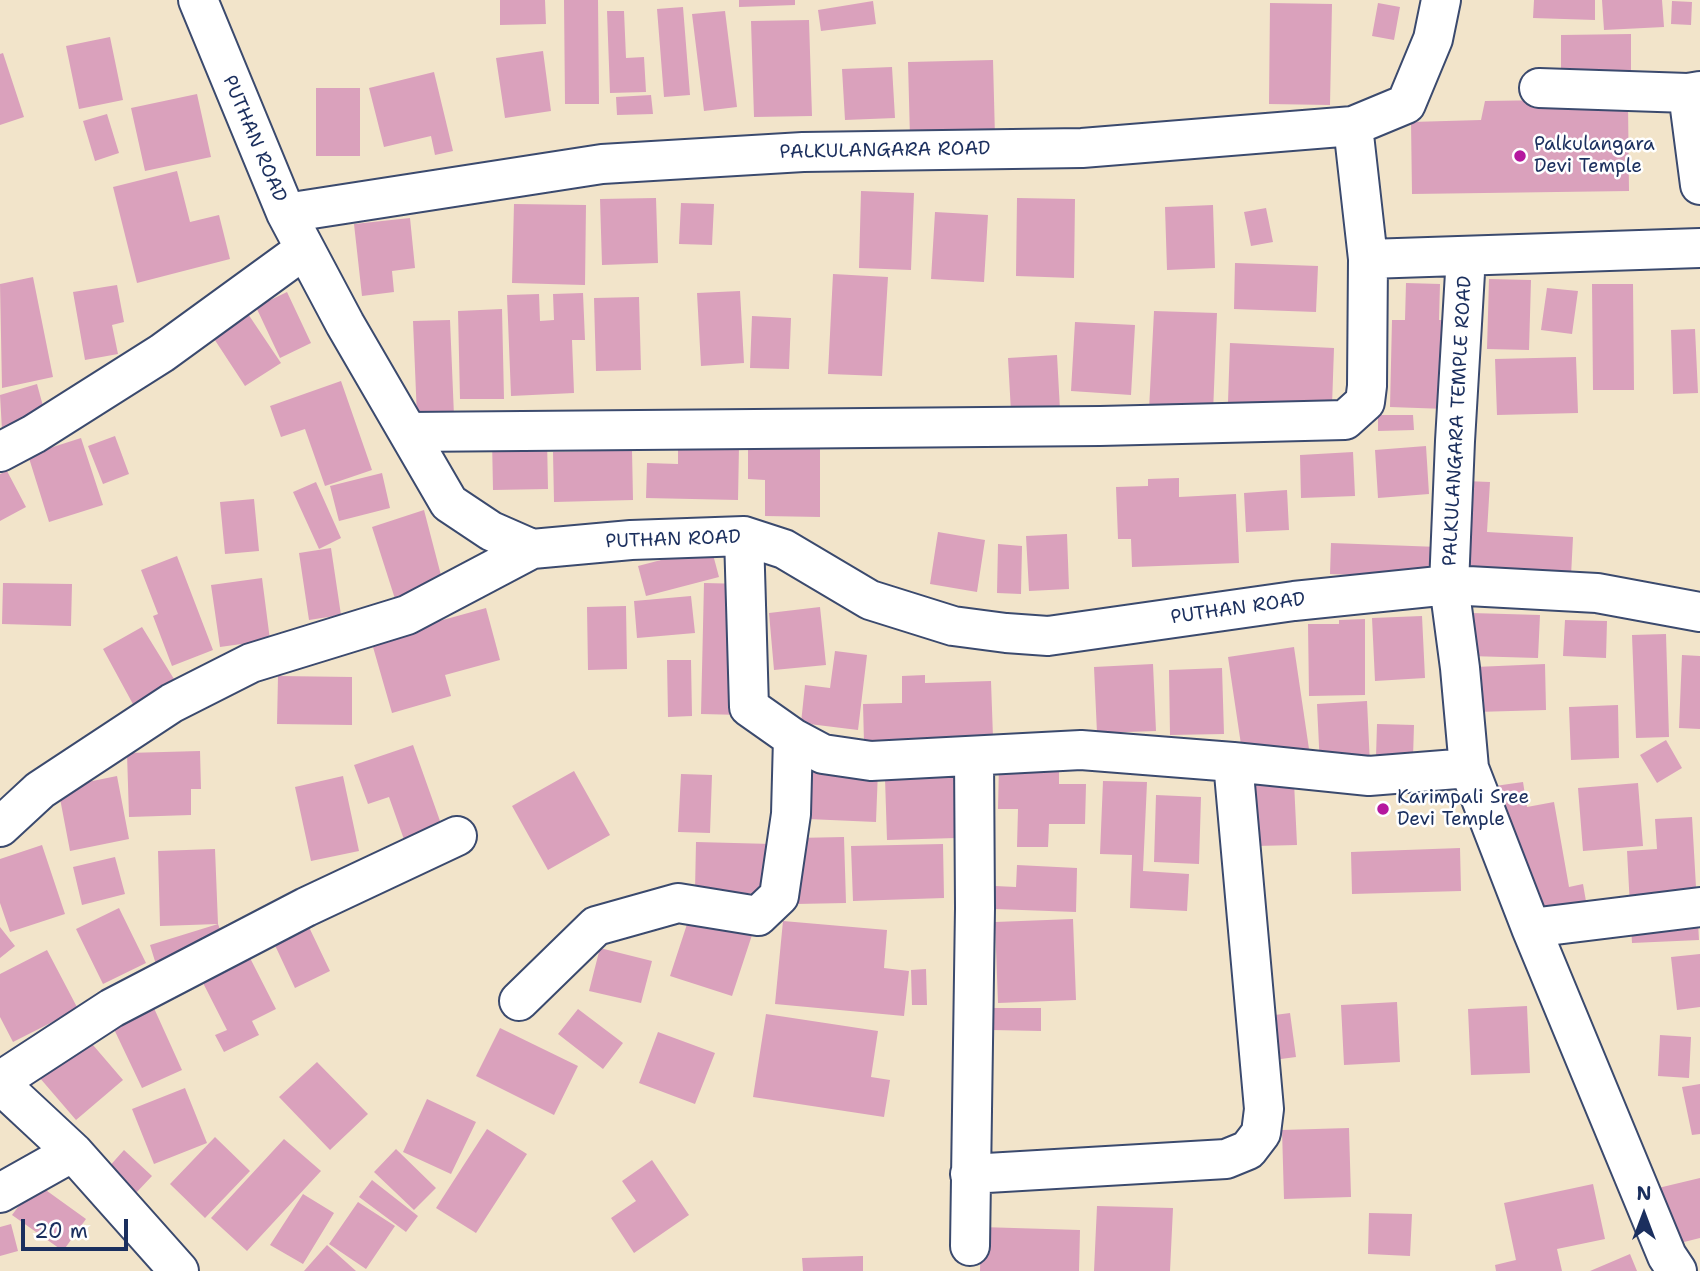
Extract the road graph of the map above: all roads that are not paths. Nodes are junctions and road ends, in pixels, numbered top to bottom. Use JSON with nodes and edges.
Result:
{"nodes":[{"id":1,"x":198,"y":0,"type":"edge"},
{"id":2,"x":1441,"y":0,"type":"edge"},
{"id":3,"x":1539,"y":88,"type":"dead end"},
{"id":4,"x":1694,"y":92,"type":"edge"},
{"id":5,"x":1353,"y":126,"type":"junction"},
{"id":6,"x":1700,"y":185,"type":"edge"},
{"id":7,"x":286,"y":213,"type":"junction"},
{"id":8,"x":1700,"y":248,"type":"edge"},
{"id":9,"x":305,"y":249,"type":"junction"},
{"id":10,"x":1466,"y":256,"type":"junction"},
{"id":11,"x":1368,"y":259,"type":"junction"},
{"id":12,"x":408,"y":432,"type":"junction"},
{"id":13,"x":0,"y":452,"type":"edge"},
{"id":14,"x":744,"y":536,"type":"junction"},
{"id":15,"x":532,"y":549,"type":"junction"},
{"id":16,"x":1450,"y":585,"type":"junction"},
{"id":17,"x":1700,"y":612,"type":"edge"},
{"id":18,"x":793,"y":738,"type":"junction"},
{"id":19,"x":974,"y":756,"type":"junction"},
{"id":20,"x":1233,"y":762,"type":"junction"},
{"id":21,"x":1469,"y":768,"type":"junction"},
{"id":22,"x":0,"y":827,"type":"edge"},
{"id":23,"x":457,"y":836,"type":"dead end"},
{"id":24,"x":1700,"y":908,"type":"edge"},
{"id":25,"x":1531,"y":928,"type":"junction"},
{"id":26,"x":519,"y":1000,"type":"dead end"},
{"id":27,"x":0,"y":1082,"type":"edge"},
{"id":28,"x":73,"y":1152,"type":"junction"},
{"id":29,"x":970,"y":1174,"type":"junction"},
{"id":30,"x":0,"y":1193,"type":"edge"},
{"id":31,"x":970,"y":1246,"type":"dead end"},
{"id":32,"x":1681,"y":1258,"type":"edge"},
{"id":33,"x":179,"y":1271,"type":"edge"}],
"edges":[{"from":1,"to":7,"type":"street","name":"PUTHAN ROAD"},
{"from":2,"to":5,"type":"street","name":"PALKULANGARA ROAD"},
{"from":3,"to":4,"type":"street"},
{"from":4,"to":6,"type":"street"},
{"from":5,"to":7,"type":"street","name":"PALKULANGARA ROAD"},
{"from":5,"to":11,"type":"street"},
{"from":7,"to":9,"type":"street","name":"PUTHAN ROAD"},
{"from":8,"to":10,"type":"street"},
{"from":9,"to":12,"type":"street","name":"PUTHAN ROAD"},
{"from":9,"to":13,"type":"street"},
{"from":10,"to":11,"type":"street"},
{"from":10,"to":16,"type":"street","name":"PALKULANGARA TEMPLE ROAD"},
{"from":11,"to":12,"type":"street"},
{"from":12,"to":15,"type":"street","name":"PUTHAN ROAD"},
{"from":14,"to":15,"type":"street","name":"PUTHAN ROAD"},
{"from":14,"to":16,"type":"street","name":"PUTHAN ROAD"},
{"from":14,"to":18,"type":"street"},
{"from":15,"to":22,"type":"street"},
{"from":16,"to":17,"type":"street","name":"PUTHAN ROAD"},
{"from":16,"to":21,"type":"street","name":"PALKULANGARA TEMPLE ROAD"},
{"from":18,"to":19,"type":"street"},
{"from":18,"to":26,"type":"street"},
{"from":19,"to":20,"type":"street"},
{"from":19,"to":29,"type":"street"},
{"from":20,"to":21,"type":"street"},
{"from":20,"to":29,"type":"street"},
{"from":21,"to":25,"type":"street","name":"PALKULANGARA TEMPLE ROAD"},
{"from":23,"to":27,"type":"street"},
{"from":24,"to":25,"type":"street"},
{"from":25,"to":32,"type":"street","name":"PALKULANGARA TEMPLE ROAD"},
{"from":27,"to":28,"type":"street"},
{"from":28,"to":30,"type":"street"},
{"from":28,"to":33,"type":"street"},
{"from":29,"to":31,"type":"street"}]}
